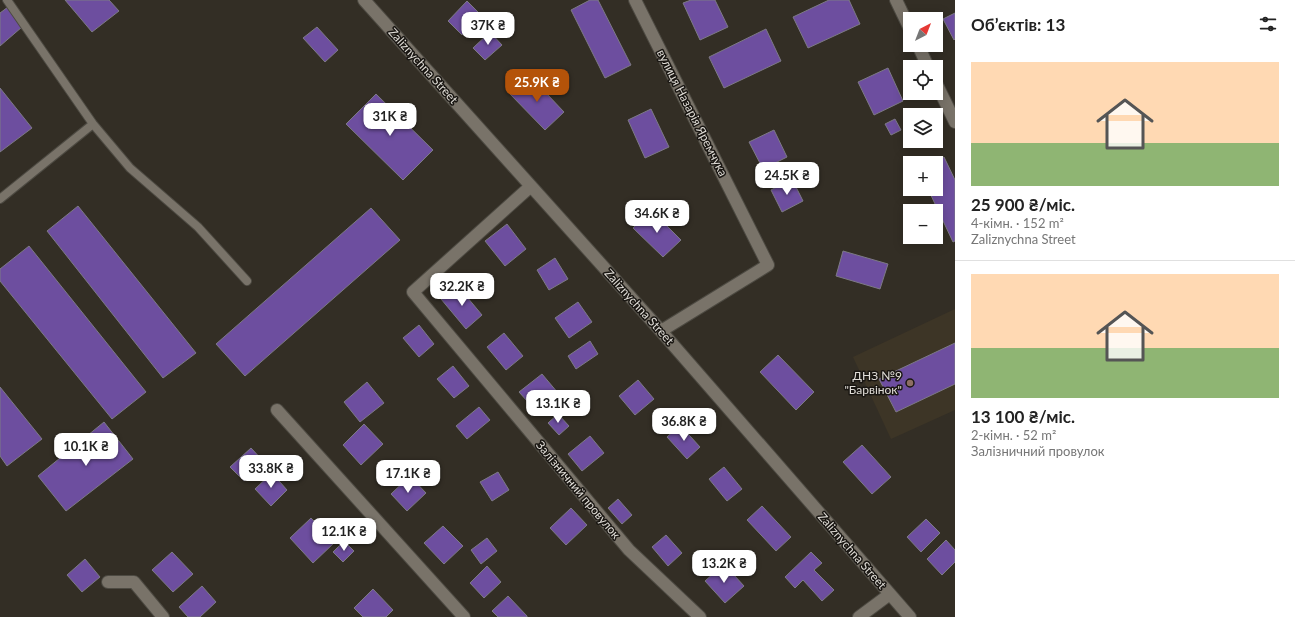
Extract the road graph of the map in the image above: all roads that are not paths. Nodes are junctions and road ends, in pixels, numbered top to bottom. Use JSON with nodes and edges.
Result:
{"nodes":[{"id":1,"x":7,"y":0,"type":"edge"},
{"id":2,"x":364,"y":0,"type":"edge"},
{"id":3,"x":635,"y":0,"type":"edge"},
{"id":4,"x":896,"y":0,"type":"edge"},
{"id":5,"x":903,"y":14,"type":"edge"},
{"id":6,"x":943,"y":97,"type":"edge"},
{"id":7,"x":955,"y":122,"type":"edge"},
{"id":8,"x":93,"y":124,"type":"junction"},
{"id":9,"x":531,"y":186,"type":"junction"},
{"id":10,"x":0,"y":199,"type":"edge"},
{"id":11,"x":247,"y":281,"type":"dead end"},
{"id":12,"x":661,"y":331,"type":"junction"},
{"id":13,"x":277,"y":410,"type":"dead end"},
{"id":14,"x":108,"y":582,"type":"dead end"},
{"id":15,"x":890,"y":594,"type":"junction"},
{"id":16,"x":163,"y":617,"type":"edge"},
{"id":17,"x":464,"y":617,"type":"edge"},
{"id":18,"x":700,"y":617,"type":"edge"},
{"id":19,"x":859,"y":617,"type":"edge"},
{"id":20,"x":910,"y":617,"type":"edge"}],
"edges":[{"from":1,"to":8,"type":"lane"},
{"from":2,"to":9,"type":"street","name":"Zaliznychna Street"},
{"from":3,"to":12,"type":"street","name":"вулиця Назарія Яремчука"},
{"from":4,"to":5,"type":"street"},
{"from":6,"to":7,"type":"street"},
{"from":8,"to":10,"type":"lane"},
{"from":8,"to":11,"type":"lane"},
{"from":9,"to":12,"type":"street","name":"Zaliznychna Street"},
{"from":9,"to":18,"type":"street","name":"Залізничний провулок"},
{"from":12,"to":15,"type":"street","name":"Zaliznychna Street"},
{"from":13,"to":17,"type":"street"},
{"from":14,"to":16,"type":"street"},
{"from":15,"to":19,"type":"street"},
{"from":15,"to":20,"type":"street","name":"Zaliznychna Street"}]}
